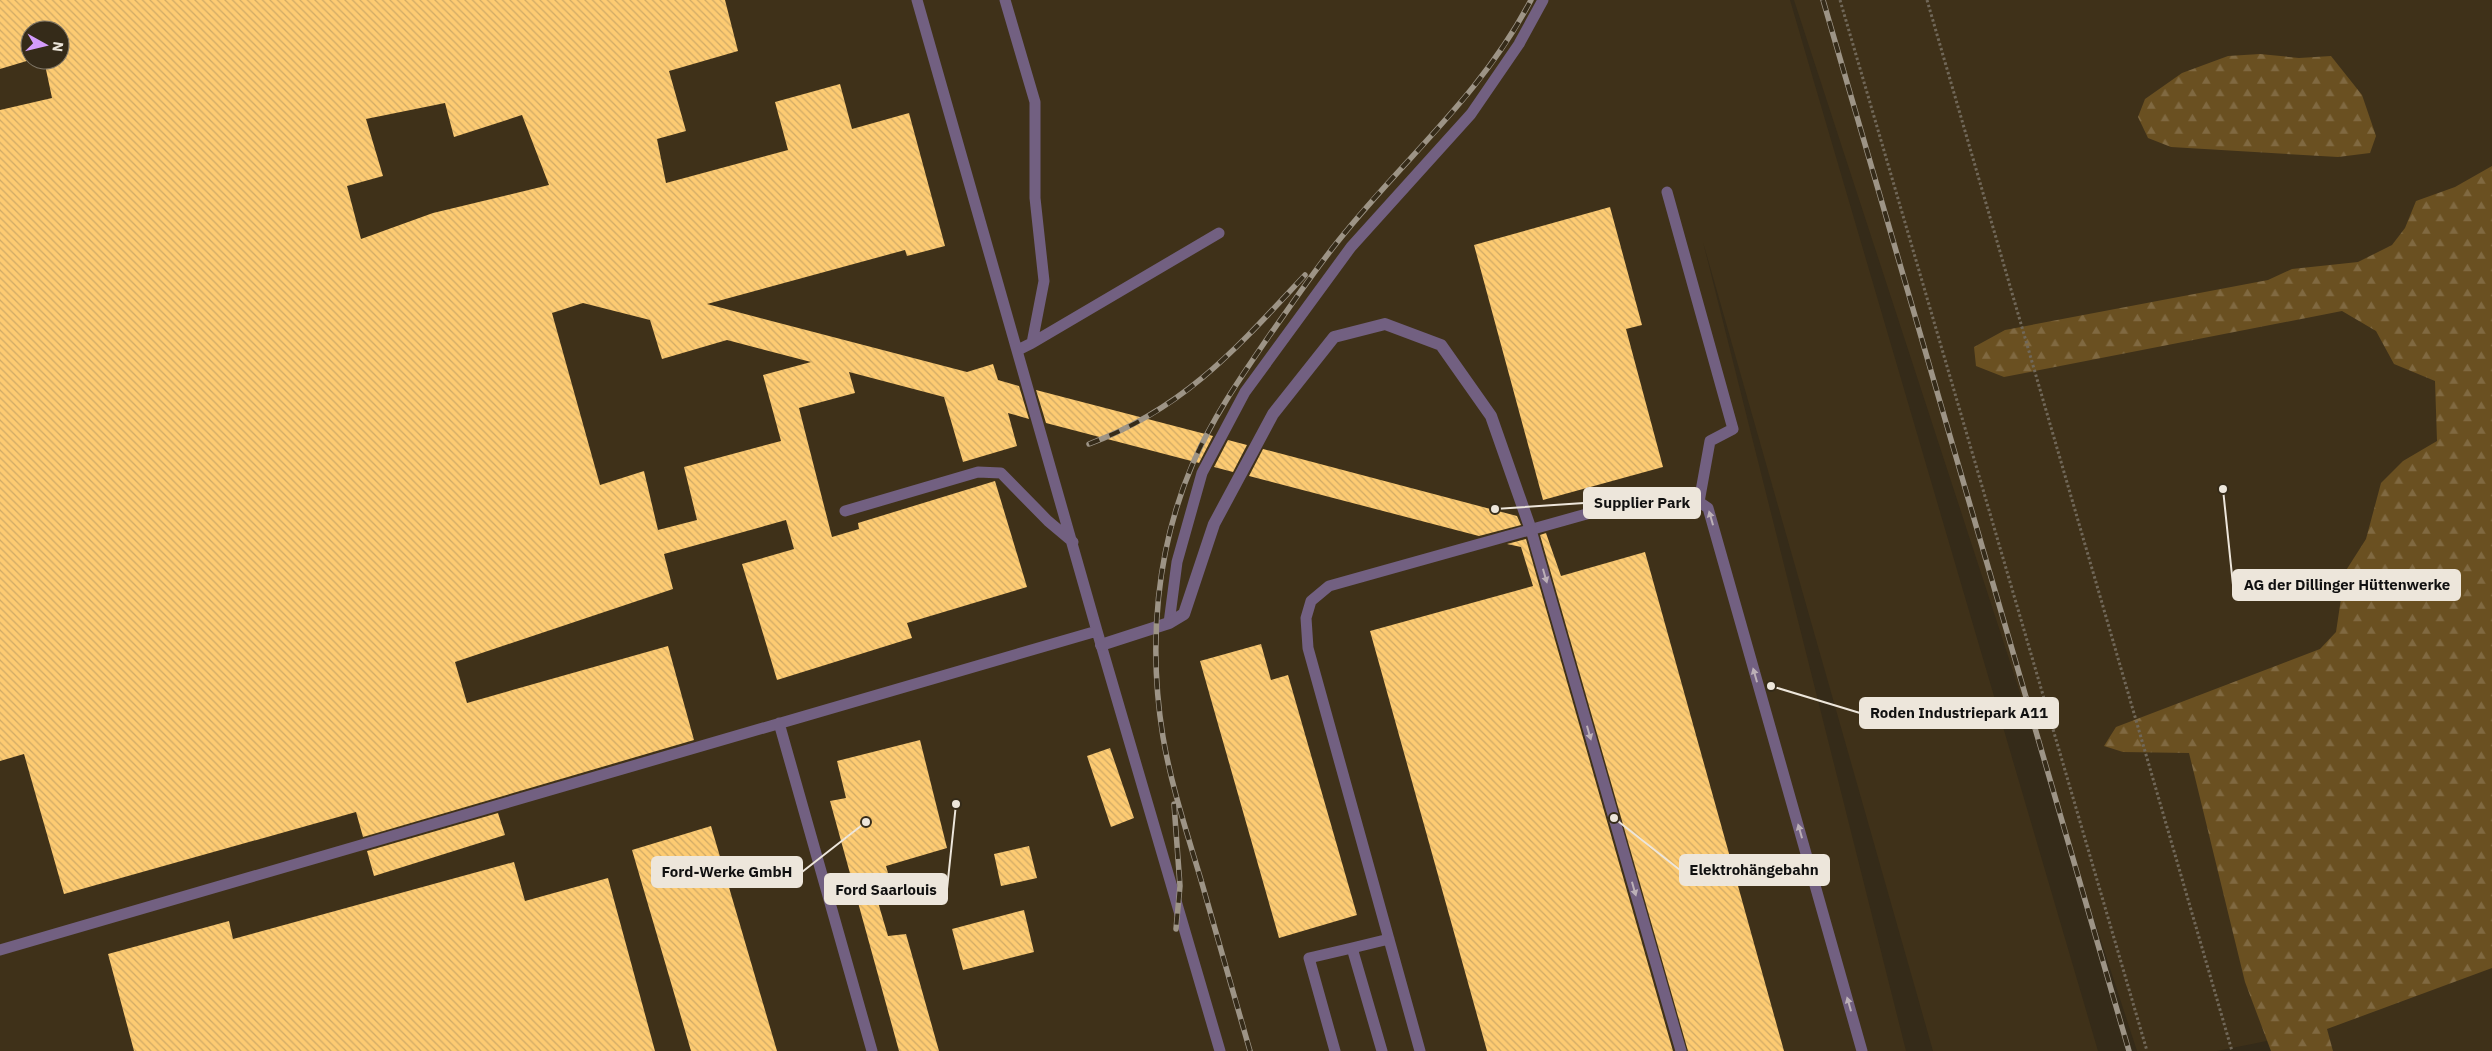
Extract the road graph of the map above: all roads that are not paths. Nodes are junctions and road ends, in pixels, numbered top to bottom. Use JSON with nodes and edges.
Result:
{"nodes":[{"id":1,"x":917,"y":0,"type":"edge"},
{"id":2,"x":1005,"y":0,"type":"edge"},
{"id":3,"x":1543,"y":0,"type":"edge"},
{"id":4,"x":1667,"y":192,"type":"dead end"},
{"id":5,"x":1219,"y":233,"type":"dead end"},
{"id":6,"x":1032,"y":344,"type":"junction"},
{"id":7,"x":1018,"y":350,"type":"junction"},
{"id":8,"x":1699,"y":502,"type":"junction"},
{"id":9,"x":845,"y":511,"type":"dead end"},
{"id":10,"x":1531,"y":530,"type":"junction"},
{"id":11,"x":1073,"y":542,"type":"junction"},
{"id":12,"x":1169,"y":623,"type":"junction"},
{"id":13,"x":1097,"y":631,"type":"junction"},
{"id":14,"x":1101,"y":645,"type":"junction"},
{"id":15,"x":779,"y":723,"type":"junction"},
{"id":16,"x":1389,"y":939,"type":"junction"},
{"id":17,"x":1352,"y":948,"type":"junction"},
{"id":18,"x":0,"y":950,"type":"edge"},
{"id":19,"x":872,"y":1051,"type":"edge"},
{"id":20,"x":1220,"y":1051,"type":"edge"},
{"id":21,"x":1336,"y":1051,"type":"edge"},
{"id":22,"x":1382,"y":1051,"type":"edge"},
{"id":23,"x":1420,"y":1051,"type":"edge"},
{"id":24,"x":1681,"y":1051,"type":"edge"},
{"id":25,"x":1862,"y":1051,"type":"edge"}],
"edges":[{"from":1,"to":7,"type":"lane"},
{"from":2,"to":6,"type":"lane"},
{"from":3,"to":12,"type":"lane"},
{"from":4,"to":8,"type":"lane"},
{"from":5,"to":6,"type":"lane"},
{"from":6,"to":7,"type":"lane"},
{"from":7,"to":11,"type":"lane"},
{"from":8,"to":10,"type":"lane"},
{"from":25,"to":8,"type":"lane","one_way":true},
{"from":9,"to":11,"type":"lane"},
{"from":10,"to":12,"type":"street"},
{"from":10,"to":16,"type":"lane"},
{"from":10,"to":24,"type":"lane","one_way":true},
{"from":11,"to":13,"type":"lane"},
{"from":12,"to":14,"type":"street"},
{"from":13,"to":14,"type":"lane"},
{"from":13,"to":15,"type":"lane"},
{"from":14,"to":20,"type":"lane"},
{"from":15,"to":18,"type":"lane"},
{"from":15,"to":19,"type":"lane"},
{"from":16,"to":17,"type":"lane"},
{"from":16,"to":23,"type":"lane"},
{"from":17,"to":21,"type":"lane"},
{"from":17,"to":22,"type":"lane"}]}
